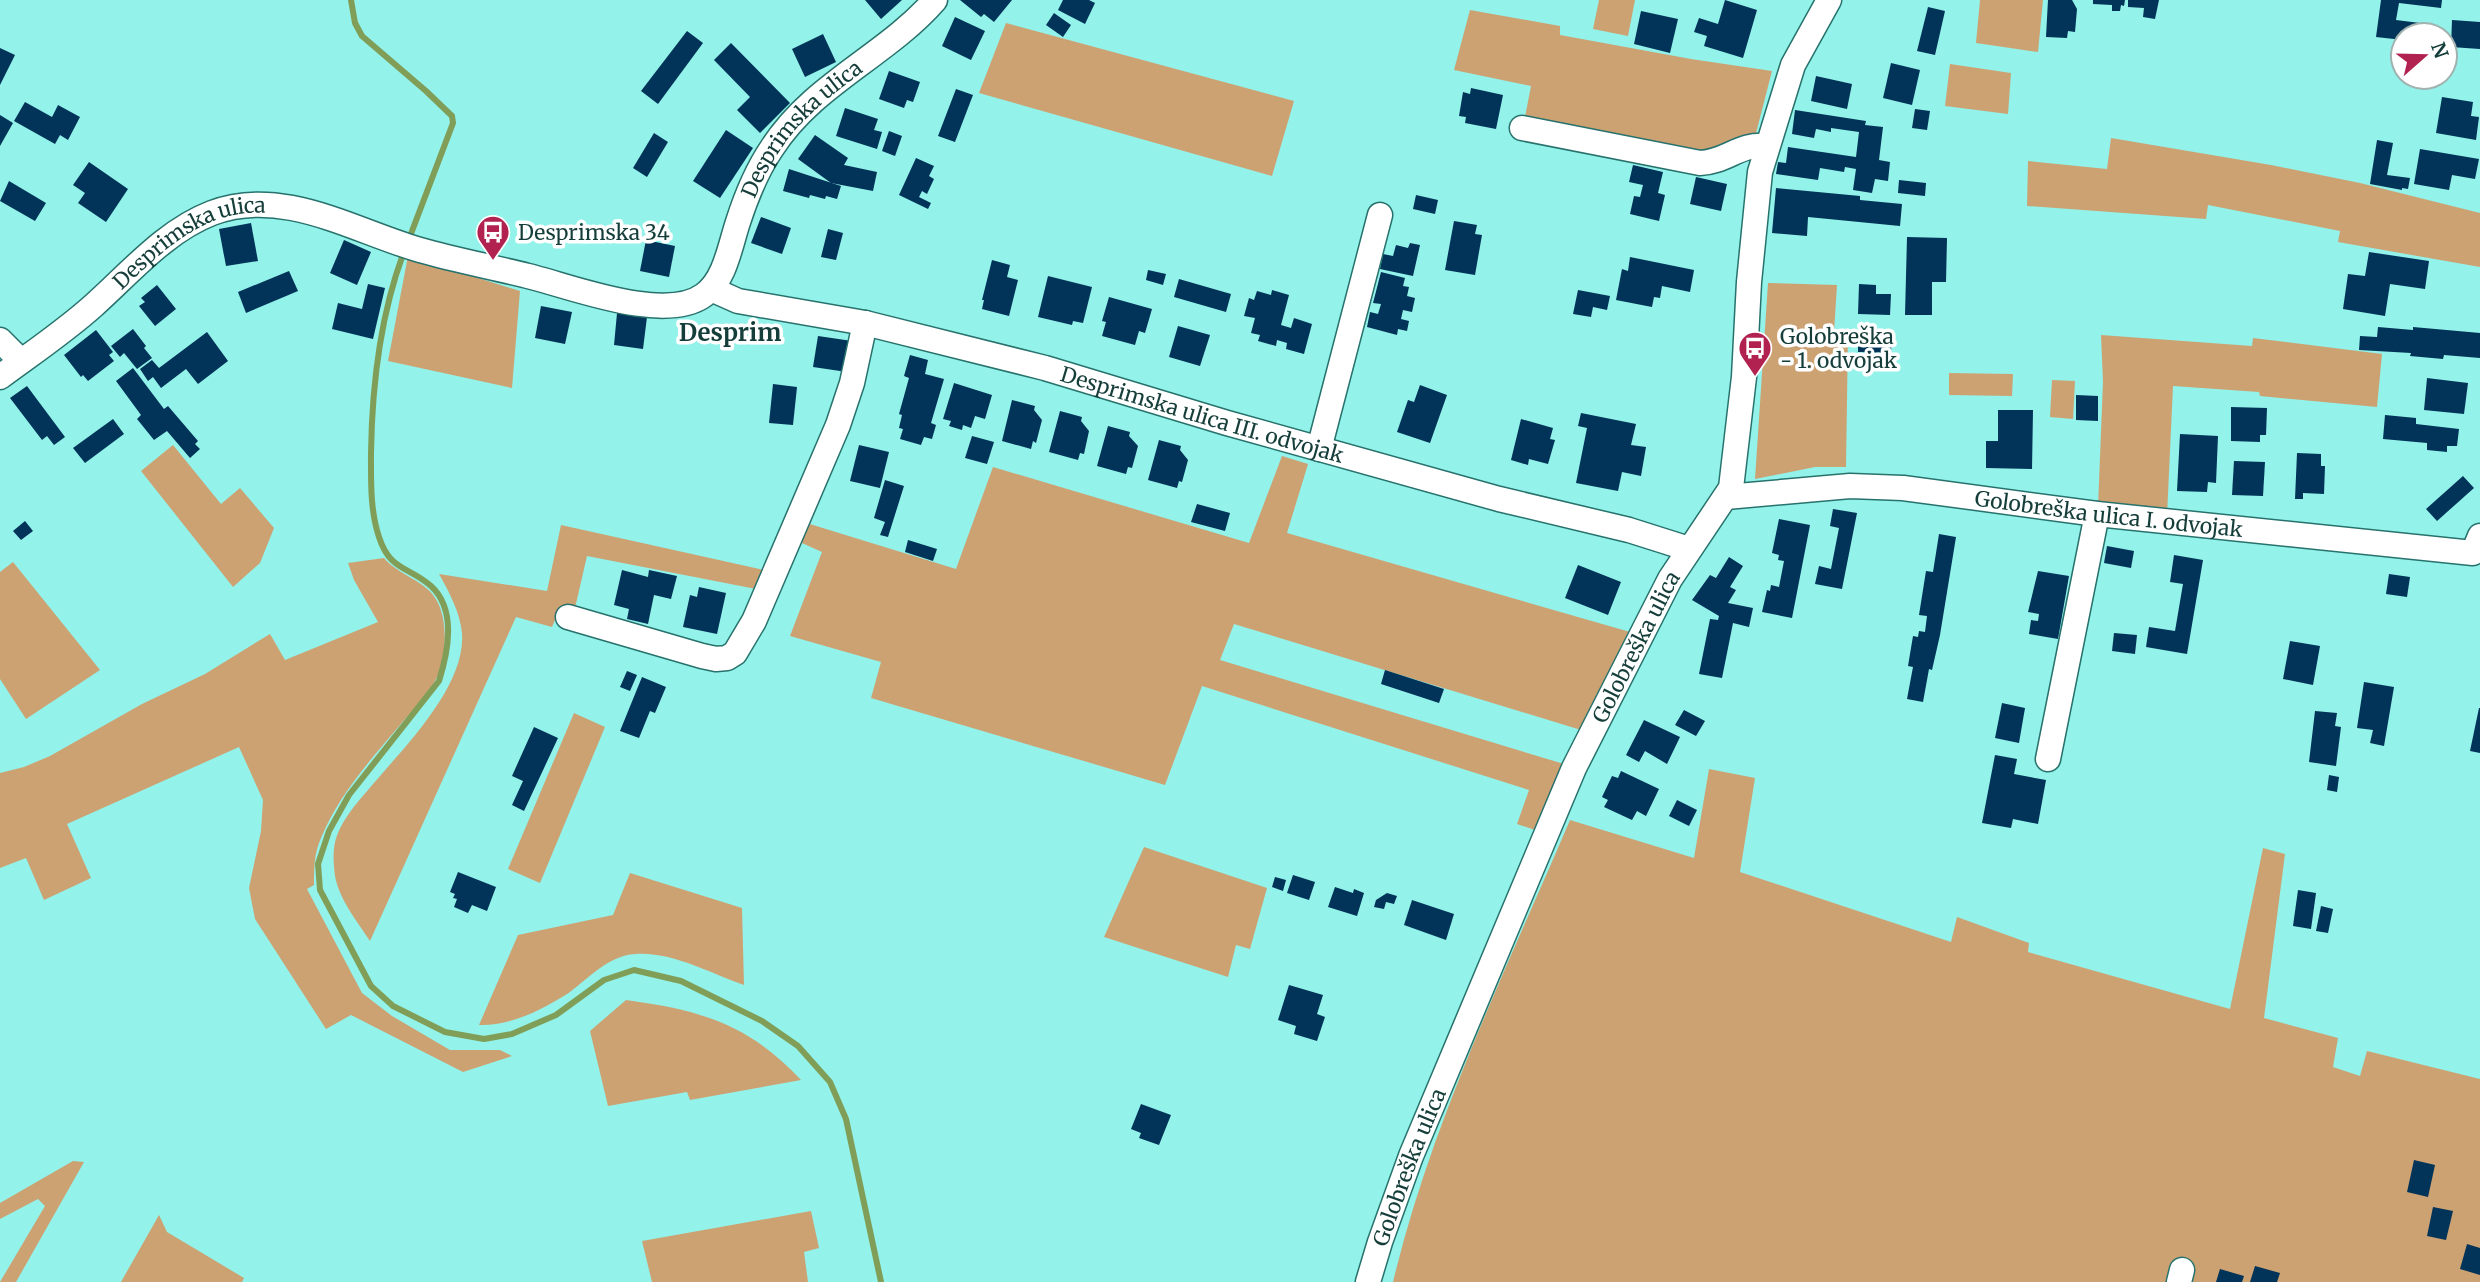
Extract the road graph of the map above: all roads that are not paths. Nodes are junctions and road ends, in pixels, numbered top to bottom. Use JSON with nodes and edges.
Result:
{"nodes":[{"id":1,"x":935,"y":0,"type":"edge"},
{"id":2,"x":1829,"y":0,"type":"edge"},
{"id":3,"x":1522,"y":128,"type":"dead end"},
{"id":4,"x":1767,"y":146,"type":"junction"},
{"id":5,"x":1380,"y":215,"type":"dead end"},
{"id":6,"x":711,"y":289,"type":"junction"},
{"id":7,"x":864,"y":323,"type":"junction"},
{"id":8,"x":0,"y":340,"type":"edge"},
{"id":9,"x":21,"y":361,"type":"junction"},
{"id":10,"x":0,"y":377,"type":"edge"},
{"id":11,"x":1319,"y":449,"type":"junction"},
{"id":12,"x":1726,"y":497,"type":"junction"},
{"id":13,"x":2097,"y":514,"type":"junction"},
{"id":14,"x":2478,"y":547,"type":"edge"},
{"id":15,"x":1689,"y":549,"type":"junction"},
{"id":16,"x":568,"y":617,"type":"dead end"},
{"id":17,"x":2048,"y":758,"type":"dead end"},
{"id":18,"x":1368,"y":1282,"type":"edge"}],
"edges":[{"from":1,"to":6,"type":"street","name":"Desprimska ulica"},
{"from":2,"to":4,"type":"street","name":"Golobreška ulica"},
{"from":3,"to":4,"type":"street"},
{"from":4,"to":12,"type":"street","name":"Golobreška ulica"},
{"from":5,"to":11,"type":"street"},
{"from":6,"to":7,"type":"street","name":"Desprimska ulica III. odvojak"},
{"from":6,"to":9,"type":"street","name":"Desprimska ulica"},
{"from":7,"to":11,"type":"street","name":"Desprimska ulica III. odvojak"},
{"from":7,"to":16,"type":"street"},
{"from":8,"to":9,"type":"street"},
{"from":9,"to":10,"type":"street","name":"Desprimska ulica"},
{"from":11,"to":15,"type":"street","name":"Desprimska ulica III. odvojak"},
{"from":12,"to":13,"type":"street","name":"Golobreška ulica I. odvojak"},
{"from":12,"to":15,"type":"street","name":"Golobreška ulica"},
{"from":13,"to":14,"type":"street","name":"Golobreška ulica I. odvojak"},
{"from":13,"to":17,"type":"street"},
{"from":15,"to":18,"type":"street","name":"Golobreška ulica"}]}
